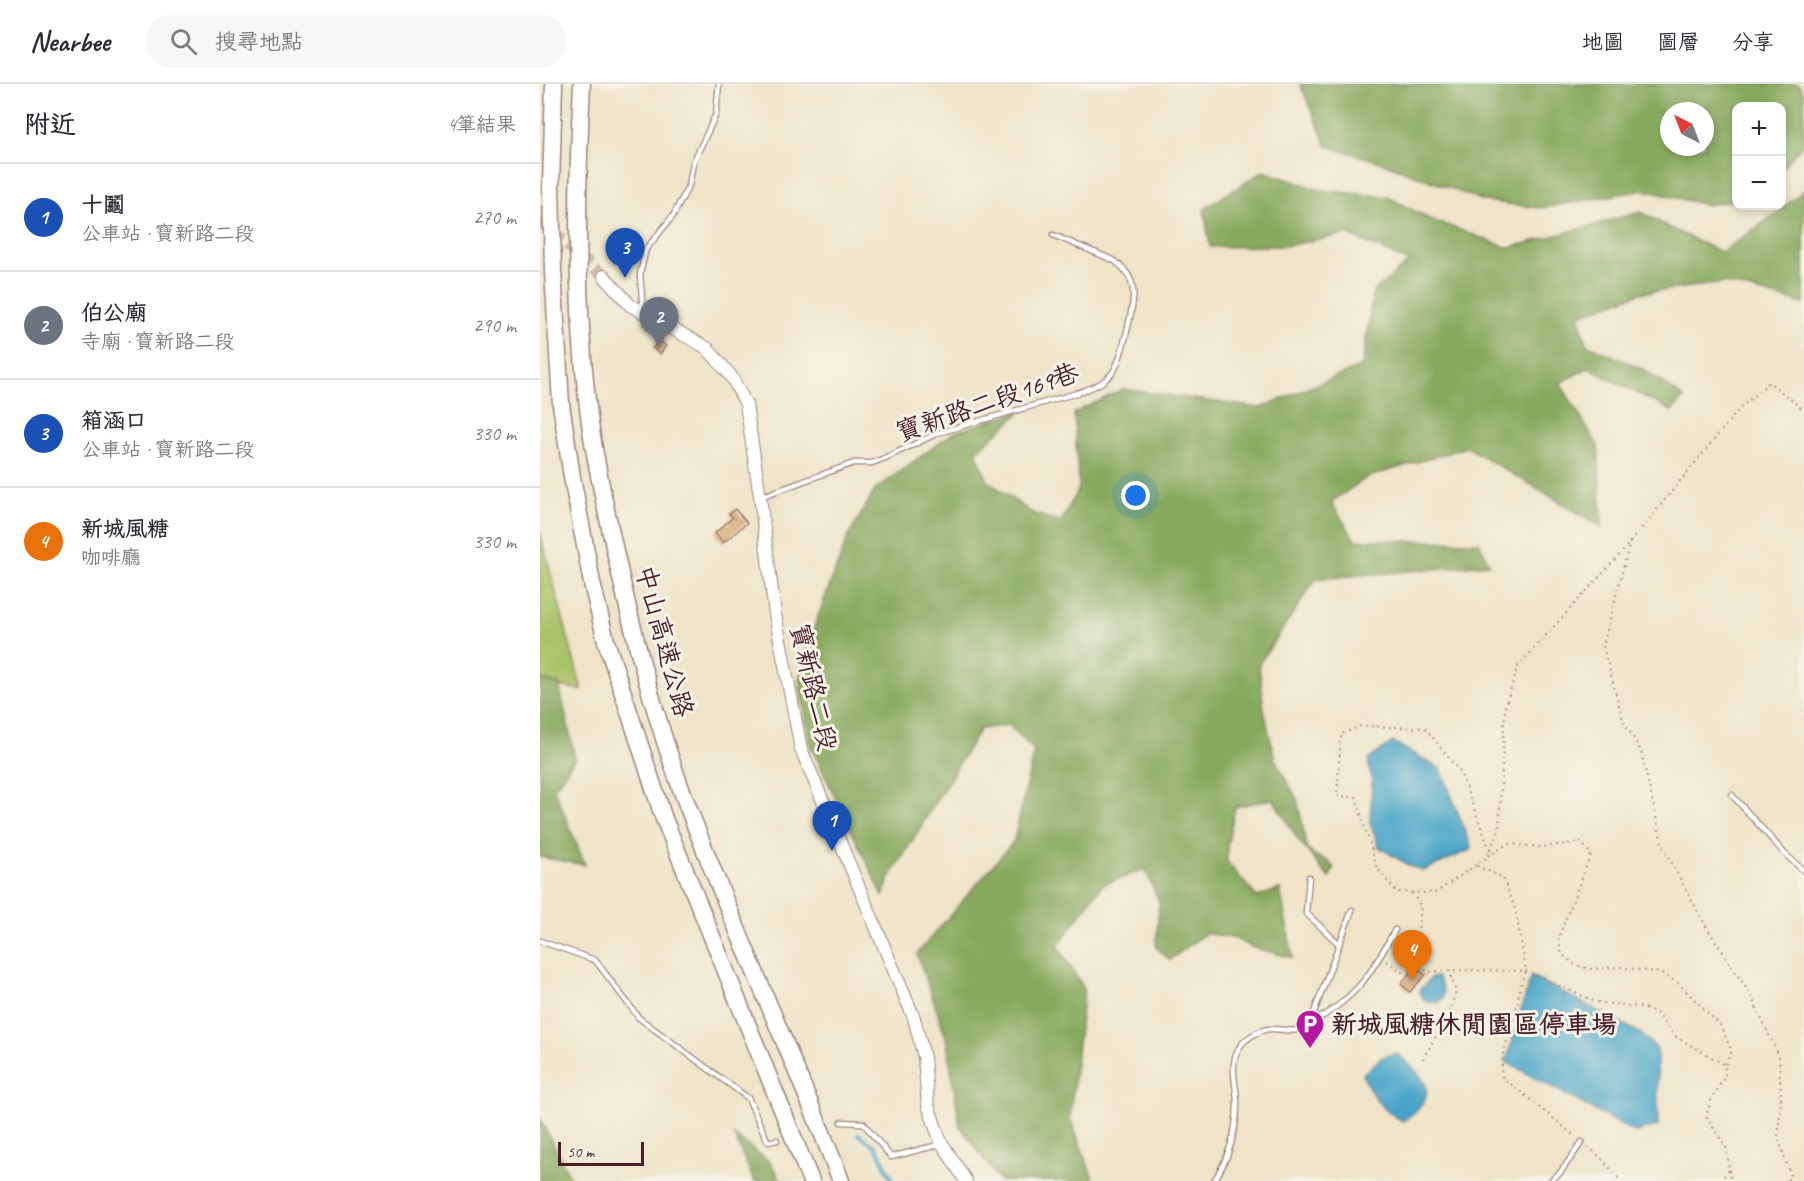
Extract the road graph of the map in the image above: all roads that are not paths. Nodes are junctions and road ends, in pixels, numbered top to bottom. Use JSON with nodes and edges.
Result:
{"nodes":[{"id":1,"x":554,"y":84,"type":"edge"},
{"id":2,"x":582,"y":84,"type":"edge"},
{"id":3,"x":719,"y":84,"type":"edge"},
{"id":4,"x":1053,"y":235,"type":"dead end"},
{"id":5,"x":604,"y":276,"type":"tunnel mouth"},
{"id":6,"x":644,"y":313,"type":"junction"},
{"id":7,"x":760,"y":497,"type":"junction"},
{"id":8,"x":1732,"y":795,"type":"dead end"},
{"id":9,"x":1804,"y":871,"type":"edge"},
{"id":10,"x":1309,"y":876,"type":"dead end"},
{"id":11,"x":1352,"y":910,"type":"dead end"},
{"id":12,"x":1395,"y":930,"type":"dead end"},
{"id":13,"x":540,"y":941,"type":"edge"},
{"id":14,"x":1339,"y":944,"type":"junction"},
{"id":15,"x":1309,"y":1023,"type":"junction"},
{"id":16,"x":841,"y":1122,"type":"dead end"},
{"id":17,"x":777,"y":1140,"type":"dead end"},
{"id":18,"x":1582,"y":1142,"type":"road end"},
{"id":19,"x":942,"y":1144,"type":"junction"},
{"id":20,"x":811,"y":1181,"type":"edge"},
{"id":21,"x":842,"y":1181,"type":"edge"},
{"id":22,"x":966,"y":1181,"type":"edge"},
{"id":23,"x":1214,"y":1181,"type":"edge"},
{"id":24,"x":1550,"y":1181,"type":"edge"}],
"edges":[{"from":1,"to":20,"type":"highway","name":"中山高速公路"},
{"from":2,"to":21,"type":"highway","name":"中山高速公路"},
{"from":3,"to":6,"type":"lane"},
{"from":4,"to":7,"type":"lane","name":"寶新路二段169巷"},
{"from":5,"to":6,"type":"street","name":"寶新路二段"},
{"from":6,"to":7,"type":"street","name":"寶新路二段"},
{"from":7,"to":19,"type":"street","name":"寶新路二段"},
{"from":8,"to":9,"type":"lane"},
{"from":10,"to":14,"type":"lane"},
{"from":11,"to":14,"type":"lane"},
{"from":12,"to":15,"type":"lane"},
{"from":13,"to":17,"type":"lane"},
{"from":14,"to":15,"type":"lane"},
{"from":15,"to":23,"type":"lane"},
{"from":16,"to":19,"type":"lane"},
{"from":18,"to":24,"type":"lane"},
{"from":19,"to":22,"type":"street","name":"寶新路二段"}]}
